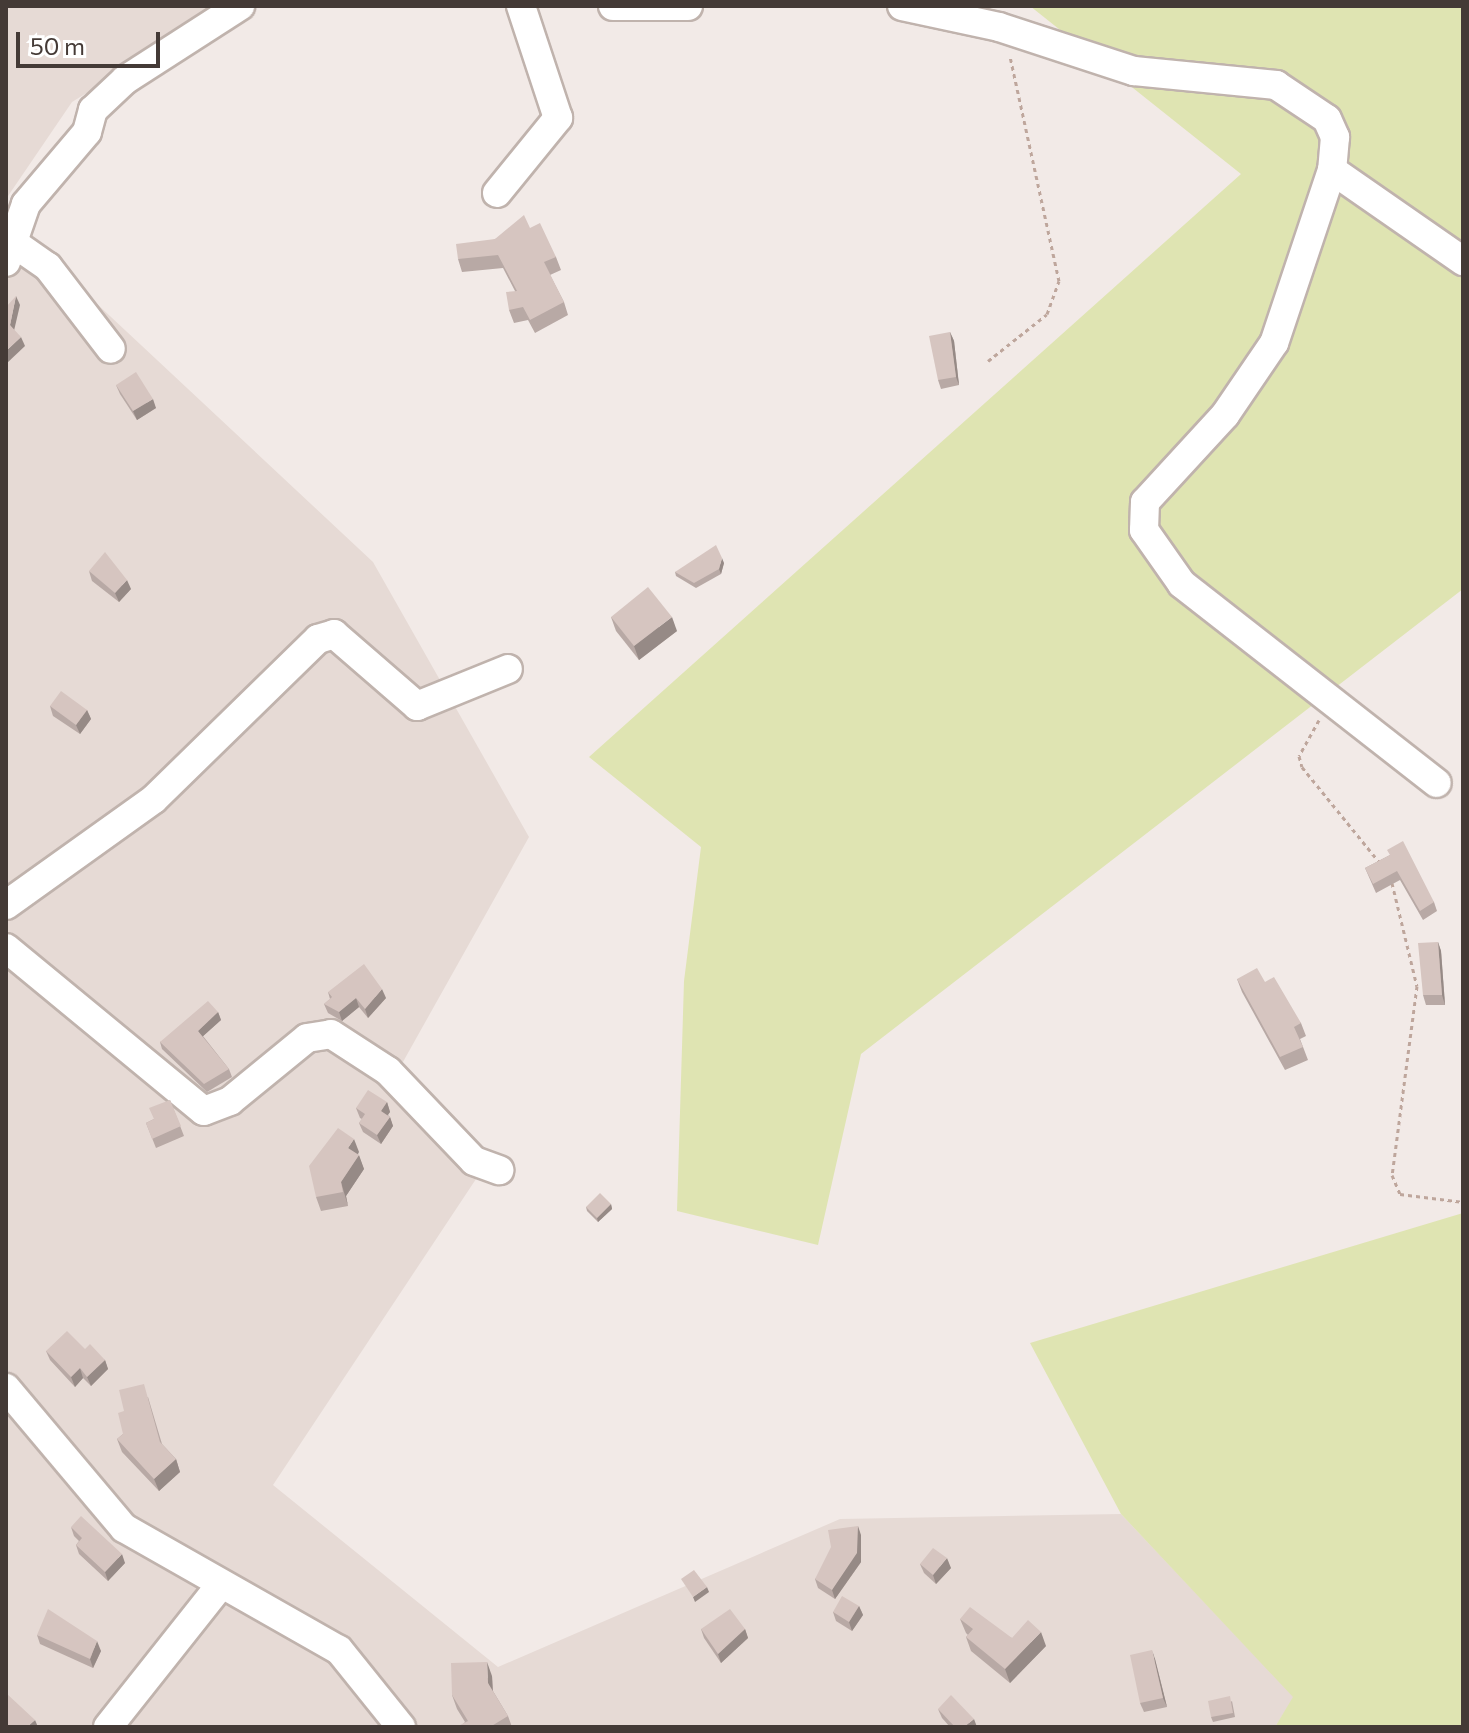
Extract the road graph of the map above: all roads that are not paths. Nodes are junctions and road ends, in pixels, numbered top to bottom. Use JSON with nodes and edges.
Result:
{"nodes":[{"id":1,"x":240,"y":6,"type":"edge"},
{"id":2,"x":521,"y":6,"type":"edge"},
{"id":3,"x":613,"y":6,"type":"edge"},
{"id":4,"x":688,"y":6,"type":"edge"},
{"id":5,"x":902,"y":6,"type":"edge"},
{"id":6,"x":1332,"y":170,"type":"junction"},
{"id":7,"x":497,"y":193,"type":"dead end"},
{"id":8,"x":10,"y":253,"type":"edge"},
{"id":9,"x":1463,"y":261,"type":"edge"},
{"id":10,"x":111,"y":349,"type":"dead end"},
{"id":11,"x":508,"y":669,"type":"dead end"},
{"id":12,"x":1437,"y":783,"type":"dead end"},
{"id":13,"x":6,"y":905,"type":"edge"},
{"id":14,"x":6,"y":948,"type":"edge"},
{"id":15,"x":499,"y":1170,"type":"dead end"},
{"id":16,"x":6,"y":1388,"type":"edge"},
{"id":17,"x":218,"y":1588,"type":"junction"},
{"id":18,"x":108,"y":1727,"type":"edge"},
{"id":19,"x":401,"y":1727,"type":"edge"}],
"edges":[{"from":1,"to":8,"type":"street"},
{"from":2,"to":7,"type":"street"},
{"from":3,"to":4,"type":"street"},
{"from":5,"to":6,"type":"street"},
{"from":6,"to":9,"type":"street"},
{"from":6,"to":12,"type":"street"},
{"from":8,"to":10,"type":"street"},
{"from":11,"to":13,"type":"street"},
{"from":14,"to":15,"type":"street"},
{"from":16,"to":17,"type":"street"},
{"from":17,"to":18,"type":"street"},
{"from":17,"to":19,"type":"street"}]}
